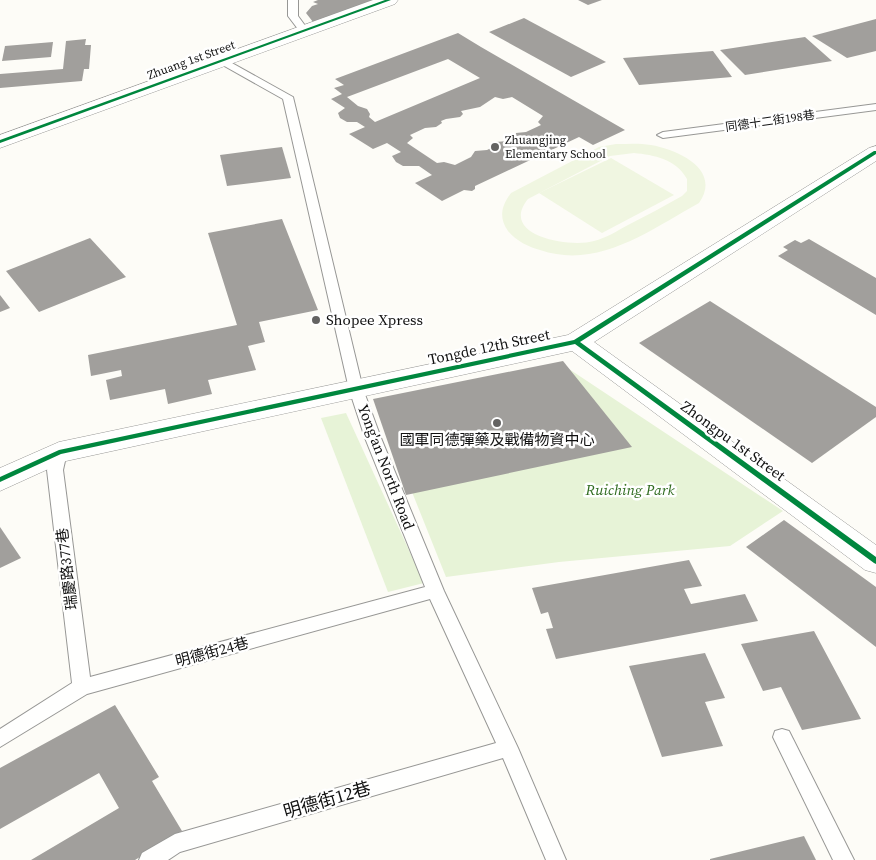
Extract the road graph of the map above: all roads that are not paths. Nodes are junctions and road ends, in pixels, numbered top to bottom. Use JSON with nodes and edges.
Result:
{"nodes":[{"id":1,"x":293,"y":0,"type":"edge"},
{"id":2,"x":389,"y":0,"type":"edge"},
{"id":3,"x":304,"y":31,"type":"junction"},
{"id":4,"x":223,"y":61,"type":"junction"},
{"id":5,"x":876,"y":107,"type":"edge"},
{"id":6,"x":663,"y":135,"type":"dead end"},
{"id":7,"x":0,"y":142,"type":"edge"},
{"id":8,"x":873,"y":157,"type":"edge"},
{"id":9,"x":576,"y":342,"type":"junction"},
{"id":10,"x":356,"y":388,"type":"junction"},
{"id":11,"x":59,"y":452,"type":"junction"},
{"id":12,"x":0,"y":480,"type":"edge"},
{"id":13,"x":876,"y":561,"type":"edge"},
{"id":14,"x":436,"y":591,"type":"junction"},
{"id":15,"x":82,"y":687,"type":"junction"},
{"id":16,"x":782,"y":737,"type":"dead end"},
{"id":17,"x":0,"y":739,"type":"edge"},
{"id":18,"x":508,"y":748,"type":"junction"},
{"id":19,"x":149,"y":860,"type":"edge"},
{"id":20,"x":556,"y":860,"type":"edge"},
{"id":21,"x":844,"y":860,"type":"edge"}],
"edges":[{"from":1,"to":3,"type":"lane"},
{"from":2,"to":3,"type":"street","name":"Zhuang 1st Street"},
{"from":3,"to":4,"type":"street","name":"Zhuang 1st Street"},
{"from":4,"to":7,"type":"street","name":"Zhuang 1st Street"},
{"from":4,"to":10,"type":"lane","name":"Yong'an North Road"},
{"from":5,"to":6,"type":"lane","name":"同德十二街198巷"},
{"from":8,"to":9,"type":"street","name":"Tongde 12th Street"},
{"from":9,"to":10,"type":"street","name":"Tongde 12th Street"},
{"from":9,"to":13,"type":"street","name":"Zhongpu 1st Street"},
{"from":10,"to":11,"type":"street","name":"Tongde 12th Street"},
{"from":10,"to":14,"type":"lane","name":"Yong'an North Road"},
{"from":11,"to":12,"type":"street","name":"Tongde 12th Street"},
{"from":11,"to":15,"type":"lane","name":"瑞慶路377巷"},
{"from":14,"to":15,"type":"lane","name":"明德街24巷"},
{"from":14,"to":18,"type":"lane","name":"Yong'an North Road"},
{"from":15,"to":17,"type":"lane","name":"明德街24巷"},
{"from":16,"to":21,"type":"lane"},
{"from":18,"to":19,"type":"lane","name":"明德街12巷"},
{"from":18,"to":20,"type":"lane","name":"Yong'an North Road"}]}
